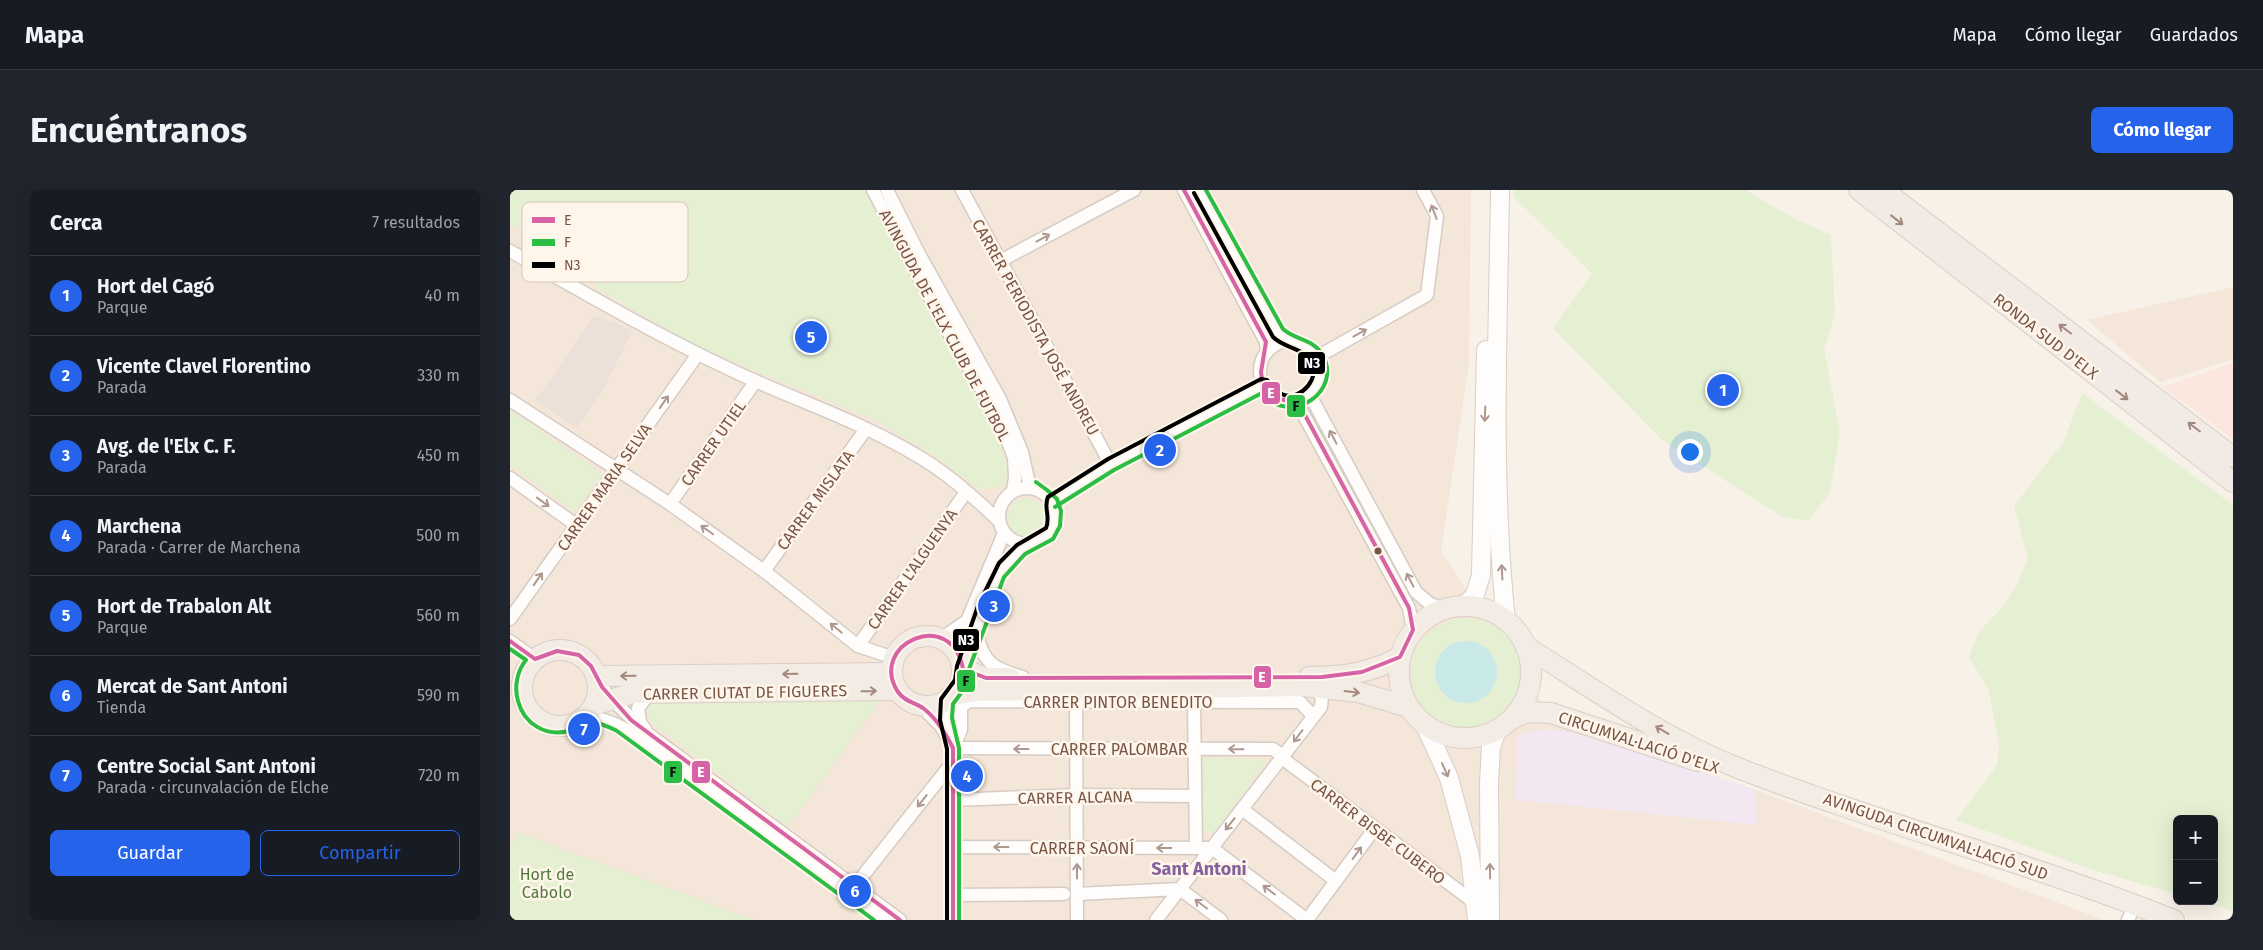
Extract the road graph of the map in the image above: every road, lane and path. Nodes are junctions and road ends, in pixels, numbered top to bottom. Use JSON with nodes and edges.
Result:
{"nodes":[{"id":1,"x":873,"y":190,"type":"edge"},
{"id":2,"x":887,"y":190,"type":"edge"},
{"id":3,"x":962,"y":190,"type":"edge"},
{"id":4,"x":1134,"y":190,"type":"edge"},
{"id":5,"x":1184,"y":190,"type":"edge"},
{"id":6,"x":1199,"y":190,"type":"edge"},
{"id":7,"x":1424,"y":190,"type":"edge"},
{"id":8,"x":1489,"y":190,"type":"edge"},
{"id":9,"x":1500,"y":190,"type":"edge"},
{"id":10,"x":1859,"y":190,"type":"edge"},
{"id":11,"x":1883,"y":190,"type":"edge"},
{"id":12,"x":510,"y":251,"type":"edge"},
{"id":13,"x":522,"y":258,"type":"edge"},
{"id":14,"x":1000,"y":261,"type":"junction"},
{"id":15,"x":567,"y":282,"type":"edge"},
{"id":16,"x":1285,"y":341,"type":"junction"},
{"id":17,"x":1267,"y":352,"type":"junction"},
{"id":18,"x":698,"y":354,"type":"junction"},
{"id":19,"x":1317,"y":356,"type":"junction"},
{"id":20,"x":756,"y":382,"type":"junction"},
{"id":21,"x":1263,"y":386,"type":"junction"},
{"id":22,"x":1313,"y":392,"type":"junction"},
{"id":23,"x":510,"y":400,"type":"edge"},
{"id":24,"x":1296,"y":401,"type":"junction"},
{"id":25,"x":866,"y":429,"type":"junction"},
{"id":26,"x":2233,"y":457,"type":"edge"},
{"id":27,"x":1111,"y":465,"type":"junction"},
{"id":28,"x":616,"y":470,"type":"junction"},
{"id":29,"x":510,"y":478,"type":"edge"},
{"id":30,"x":2233,"y":482,"type":"edge"},
{"id":31,"x":1034,"y":488,"type":"junction"},
{"id":32,"x":1012,"y":491,"type":"junction"},
{"id":33,"x":966,"y":492,"type":"junction"},
{"id":34,"x":1003,"y":501,"type":"junction"},
{"id":35,"x":1052,"y":502,"type":"junction"},
{"id":36,"x":670,"y":504,"type":"junction"},
{"id":37,"x":576,"y":526,"type":"junction"},
{"id":38,"x":1002,"y":527,"type":"junction"},
{"id":39,"x":1028,"y":544,"type":"junction"},
{"id":40,"x":764,"y":571,"type":"junction"},
{"id":41,"x":1455,"y":607,"type":"junction"},
{"id":42,"x":510,"y":619,"type":"edge"},
{"id":43,"x":1506,"y":621,"type":"junction"},
{"id":44,"x":1413,"y":630,"type":"junction"},
{"id":45,"x":977,"y":633,"type":"junction"},
{"id":46,"x":942,"y":638,"type":"junction"},
{"id":47,"x":510,"y":641,"type":"edge"},
{"id":48,"x":858,"y":646,"type":"junction"},
{"id":49,"x":1525,"y":646,"type":"junction"},
{"id":50,"x":1400,"y":657,"type":"junction"},
{"id":51,"x":535,"y":659,"type":"junction"},
{"id":52,"x":963,"y":669,"type":"junction"},
{"id":53,"x":894,"y":674,"type":"junction"},
{"id":54,"x":1023,"y":677,"type":"junction"},
{"id":55,"x":516,"y":678,"type":"edge"},
{"id":56,"x":597,"y":678,"type":"junction"},
{"id":57,"x":1304,"y":686,"type":"junction"},
{"id":58,"x":650,"y":693,"type":"junction"},
{"id":59,"x":950,"y":698,"type":"junction"},
{"id":60,"x":517,"y":699,"type":"edge"},
{"id":61,"x":1076,"y":702,"type":"junction"},
{"id":62,"x":1194,"y":702,"type":"junction"},
{"id":63,"x":921,"y":706,"type":"junction"},
{"id":64,"x":597,"y":707,"type":"junction"},
{"id":65,"x":1408,"y":707,"type":"junction"},
{"id":66,"x":1313,"y":716,"type":"junction"},
{"id":67,"x":1505,"y":724,"type":"junction"},
{"id":68,"x":1425,"y":725,"type":"junction"},
{"id":69,"x":647,"y":733,"type":"junction"},
{"id":70,"x":951,"y":743,"type":"junction"},
{"id":71,"x":1076,"y":749,"type":"junction"},
{"id":72,"x":1195,"y":749,"type":"junction"},
{"id":73,"x":1282,"y":757,"type":"junction"},
{"id":74,"x":952,"y":763,"type":"junction"},
{"id":75,"x":1736,"y":771,"type":"junction"},
{"id":76,"x":1076,"y":795,"type":"junction"},
{"id":77,"x":1196,"y":796,"type":"junction"},
{"id":78,"x":954,"y":800,"type":"junction"},
{"id":79,"x":1242,"y":809,"type":"junction"},
{"id":80,"x":1375,"y":828,"type":"junction"},
{"id":81,"x":952,"y":847,"type":"junction"},
{"id":82,"x":1076,"y":848,"type":"junction"},
{"id":83,"x":1196,"y":848,"type":"junction"},
{"id":84,"x":1212,"y":848,"type":"junction"},
{"id":85,"x":1336,"y":881,"type":"junction"},
{"id":86,"x":1180,"y":889,"type":"junction"},
{"id":87,"x":852,"y":890,"type":"junction"},
{"id":88,"x":1070,"y":894,"type":"junction"},
{"id":89,"x":952,"y":895,"type":"junction"},
{"id":90,"x":1476,"y":912,"type":"edge"},
{"id":91,"x":2134,"y":915,"type":"edge"},
{"id":92,"x":885,"y":920,"type":"edge"},
{"id":93,"x":900,"y":920,"type":"edge"},
{"id":94,"x":953,"y":920,"type":"edge"},
{"id":95,"x":1077,"y":920,"type":"edge"},
{"id":96,"x":1156,"y":920,"type":"edge"},
{"id":97,"x":1221,"y":920,"type":"edge"},
{"id":98,"x":1307,"y":920,"type":"edge"},
{"id":99,"x":1490,"y":920,"type":"edge"},
{"id":100,"x":2174,"y":920,"type":"edge"}],
"edges":[{"from":1,"to":32,"type":"street","name":"AVINGUDA DE L'ELX CLUB DE FUTBOL"},
{"from":2,"to":31,"type":"street","name":"AVINGUDA DE L'ELX CLUB DE FUTBOL"},
{"from":3,"to":14,"type":"street","name":"CARRER PERIODISTA JOSÉ ANDREU"},
{"from":14,"to":4,"type":"street","one_way":true},
{"from":5,"to":17,"type":"street"},
{"from":6,"to":16,"type":"street"},
{"from":19,"to":7,"type":"street","one_way":true},
{"from":8,"to":41,"type":"main road","one_way":true},
{"from":43,"to":9,"type":"main road","one_way":true},
{"from":10,"to":30,"type":"highway","name":"RONDA SUD D'ELX","one_way":true},
{"from":26,"to":11,"type":"highway","name":"RONDA SUD D'ELX","one_way":true},
{"from":12,"to":13,"type":"street"},
{"from":14,"to":27,"type":"street","name":"CARRER PERIODISTA JOSÉ ANDREU"},
{"from":15,"to":18,"type":"street"},
{"from":16,"to":17,"type":"street"},
{"from":16,"to":19,"type":"street"},
{"from":17,"to":21,"type":"street"},
{"from":18,"to":20,"type":"street"},
{"from":28,"to":18,"type":"street","name":"CARRER MARIA SELVA","one_way":true},
{"from":19,"to":22,"type":"street"},
{"from":20,"to":25,"type":"street"},
{"from":20,"to":36,"type":"street","name":"CARRER UTIEL"},
{"from":21,"to":24,"type":"street"},
{"from":21,"to":27,"type":"street"},
{"from":22,"to":24,"type":"street"},
{"from":41,"to":22,"type":"street","one_way":true},
{"from":23,"to":28,"type":"street"},
{"from":24,"to":44,"type":"street"},
{"from":25,"to":33,"type":"street"},
{"from":25,"to":40,"type":"street","name":"CARRER MISLATA"},
{"from":27,"to":35,"type":"street"},
{"from":28,"to":36,"type":"street"},
{"from":28,"to":37,"type":"street","name":"CARRER MARIA SELVA"},
{"from":29,"to":37,"type":"street","one_way":true},
{"from":31,"to":32,"type":"street"},
{"from":31,"to":35,"type":"street"},
{"from":32,"to":34,"type":"street"},
{"from":33,"to":34,"type":"street"},
{"from":33,"to":38,"type":"street"},
{"from":33,"to":48,"type":"street","name":"CARRER L'ALGUENYA"},
{"from":34,"to":38,"type":"street"},
{"from":35,"to":39,"type":"street"},
{"from":40,"to":36,"type":"street","one_way":true},
{"from":42,"to":37,"type":"street","name":"CARRER MARIA SELVA","one_way":true},
{"from":38,"to":39,"type":"street"},
{"from":38,"to":46,"type":"street"},
{"from":39,"to":45,"type":"street"},
{"from":48,"to":40,"type":"street","one_way":true},
{"from":41,"to":43,"type":"main road"},
{"from":41,"to":44,"type":"main road"},
{"from":43,"to":49,"type":"main road"},
{"from":44,"to":50,"type":"main road"},
{"from":45,"to":52,"type":"street"},
{"from":45,"to":54,"type":"street"},
{"from":46,"to":52,"type":"main road"},
{"from":46,"to":53,"type":"main road"},
{"from":47,"to":51,"type":"street"},
{"from":48,"to":53,"type":"street"},
{"from":49,"to":67,"type":"main road"},
{"from":75,"to":49,"type":"main road","one_way":true},
{"from":50,"to":54,"type":"main road"},
{"from":50,"to":65,"type":"main road"},
{"from":51,"to":55,"type":"main road"},
{"from":51,"to":56,"type":"main road"},
{"from":52,"to":54,"type":"main road"},
{"from":52,"to":59,"type":"main road"},
{"from":53,"to":56,"type":"main road","name":"CARRER CIUTAT DE FIGUERES","one_way":true},
{"from":58,"to":53,"type":"main road","name":"CARRER CIUTAT DE FIGUERES","one_way":true},
{"from":53,"to":63,"type":"main road"},
{"from":55,"to":60,"type":"main road"},
{"from":56,"to":64,"type":"main road"},
{"from":57,"to":59,"type":"main road"},
{"from":57,"to":65,"type":"main road","one_way":true},
{"from":57,"to":66,"type":"street"},
{"from":58,"to":64,"type":"main road","name":"CARRER CIUTAT DE FIGUERES"},
{"from":58,"to":69,"type":"street"},
{"from":59,"to":63,"type":"main road"},
{"from":59,"to":70,"type":"street"},
{"from":60,"to":64,"type":"main road"},
{"from":61,"to":62,"type":"street","name":"CARRER PINTOR BENEDITO"},
{"from":61,"to":70,"type":"street","name":"CARRER PINTOR BENEDITO"},
{"from":61,"to":71,"type":"street"},
{"from":62,"to":66,"type":"street","name":"CARRER PINTOR BENEDITO"},
{"from":62,"to":72,"type":"street"},
{"from":63,"to":70,"type":"street"},
{"from":64,"to":69,"type":"street"},
{"from":64,"to":87,"type":"street"},
{"from":65,"to":68,"type":"main road"},
{"from":66,"to":73,"type":"street","one_way":true},
{"from":67,"to":68,"type":"main road"},
{"from":67,"to":75,"type":"main road","name":"CIRCUMVAL·LACIÓ D'ELX"},
{"from":99,"to":67,"type":"main road","one_way":true},
{"from":68,"to":90,"type":"main road","one_way":true},
{"from":69,"to":87,"type":"street"},
{"from":71,"to":70,"type":"street","name":"CARRER PALOMBAR","one_way":true},
{"from":70,"to":74,"type":"street"},
{"from":71,"to":72,"type":"street","name":"CARRER PALOMBAR"},
{"from":71,"to":76,"type":"street"},
{"from":73,"to":72,"type":"street","name":"CARRER PALOMBAR","one_way":true},
{"from":72,"to":77,"type":"street"},
{"from":73,"to":79,"type":"street"},
{"from":73,"to":80,"type":"street","name":"CARRER BISBE CUBERO"},
{"from":74,"to":78,"type":"street"},
{"from":74,"to":87,"type":"street","one_way":true},
{"from":75,"to":91,"type":"main road","name":"AVINGUDA CIRCUMVAL·LACIÓ SUD"},
{"from":76,"to":77,"type":"street","name":"CARRER ALCANA"},
{"from":76,"to":78,"type":"street","name":"CARRER ALCANA"},
{"from":76,"to":82,"type":"street"},
{"from":77,"to":83,"type":"street"},
{"from":78,"to":81,"type":"street"},
{"from":79,"to":84,"type":"street","one_way":true},
{"from":79,"to":85,"type":"street"},
{"from":85,"to":80,"type":"street","one_way":true},
{"from":80,"to":90,"type":"street","name":"CARRER BISBE CUBERO"},
{"from":82,"to":81,"type":"street","name":"CARRER SAONÍ","one_way":true},
{"from":81,"to":89,"type":"street"},
{"from":83,"to":82,"type":"street","name":"CARRER SAONÍ","one_way":true},
{"from":88,"to":82,"type":"street","one_way":true},
{"from":83,"to":84,"type":"street","name":"CARRER SAONÍ"},
{"from":84,"to":86,"type":"street"},
{"from":98,"to":84,"type":"street","one_way":true},
{"from":85,"to":98,"type":"street"},
{"from":86,"to":88,"type":"street"},
{"from":86,"to":96,"type":"street"},
{"from":97,"to":86,"type":"street","one_way":true},
{"from":87,"to":92,"type":"street"},
{"from":87,"to":93,"type":"street"},
{"from":88,"to":89,"type":"street"},
{"from":88,"to":95,"type":"street"},
{"from":89,"to":94,"type":"street"},
{"from":91,"to":100,"type":"main road","name":"AVINGUDA CIRCUMVAL·LACIÓ SUD"}]}
